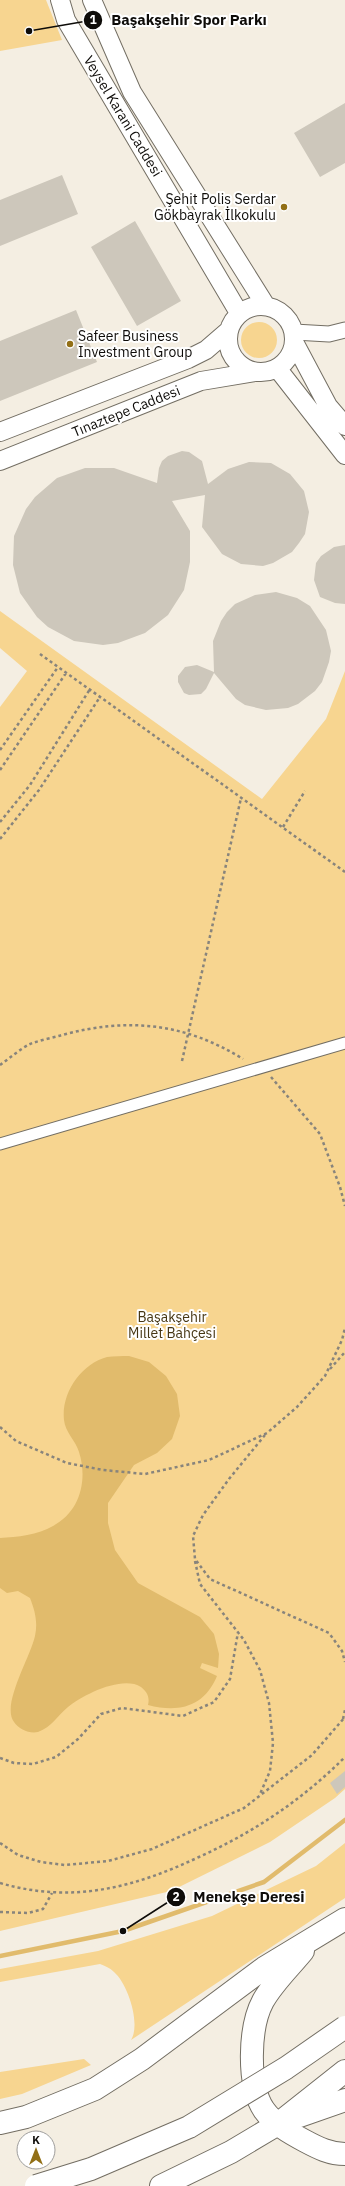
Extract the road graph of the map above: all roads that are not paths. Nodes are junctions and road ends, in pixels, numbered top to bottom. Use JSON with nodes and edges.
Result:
{"nodes":[{"id":1,"x":60,"y":0,"type":"edge"},
{"id":2,"x":92,"y":0,"type":"edge"},
{"id":3,"x":266,"y":306,"type":"junction"},
{"id":4,"x":239,"y":313,"type":"junction"},
{"id":5,"x":345,"y":330,"type":"edge"},
{"id":6,"x":228,"y":331,"type":"junction"},
{"id":7,"x":294,"y":337,"type":"junction"},
{"id":8,"x":276,"y":368,"type":"junction"},
{"id":9,"x":255,"y":372,"type":"junction"},
{"id":10,"x":345,"y":426,"type":"edge"},
{"id":11,"x":0,"y":432,"type":"edge"},
{"id":12,"x":345,"y":455,"type":"edge"},
{"id":13,"x":0,"y":461,"type":"edge"},
{"id":14,"x":345,"y":1043,"type":"edge"},
{"id":15,"x":0,"y":1144,"type":"edge"},
{"id":16,"x":345,"y":1919,"type":"edge"},
{"id":17,"x":316,"y":1936,"type":"junction"},
{"id":18,"x":345,"y":2026,"type":"edge"},
{"id":19,"x":345,"y":2071,"type":"edge"},
{"id":20,"x":345,"y":2100,"type":"edge"},
{"id":21,"x":0,"y":2123,"type":"edge"},
{"id":22,"x":278,"y":2124,"type":"junction"},
{"id":23,"x":345,"y":2154,"type":"edge"},
{"id":24,"x":36,"y":2186,"type":"edge"},
{"id":25,"x":161,"y":2186,"type":"edge"}],
"edges":[{"from":1,"to":4,"type":"street","name":"Veysel Karani Caddesi"},
{"from":2,"to":3,"type":"street","name":"Veysel Karani Caddesi"},
{"from":3,"to":4,"type":"street"},
{"from":3,"to":7,"type":"street"},
{"from":4,"to":6,"type":"street"},
{"from":5,"to":7,"type":"street"},
{"from":6,"to":9,"type":"street"},
{"from":6,"to":11,"type":"street","name":"Tınaztepe Caddesi"},
{"from":7,"to":8,"type":"street"},
{"from":7,"to":10,"type":"street"},
{"from":8,"to":9,"type":"street"},
{"from":8,"to":12,"type":"street"},
{"from":9,"to":13,"type":"street","name":"Tınaztepe Caddesi"},
{"from":14,"to":15,"type":"street"},
{"from":16,"to":17,"type":"highway"},
{"from":17,"to":21,"type":"highway"},
{"from":17,"to":22,"type":"highway"},
{"from":18,"to":24,"type":"highway","bridge":true},
{"from":19,"to":22,"type":"highway"},
{"from":20,"to":22,"type":"highway"},
{"from":22,"to":23,"type":"highway"},
{"from":22,"to":25,"type":"highway"}]}
